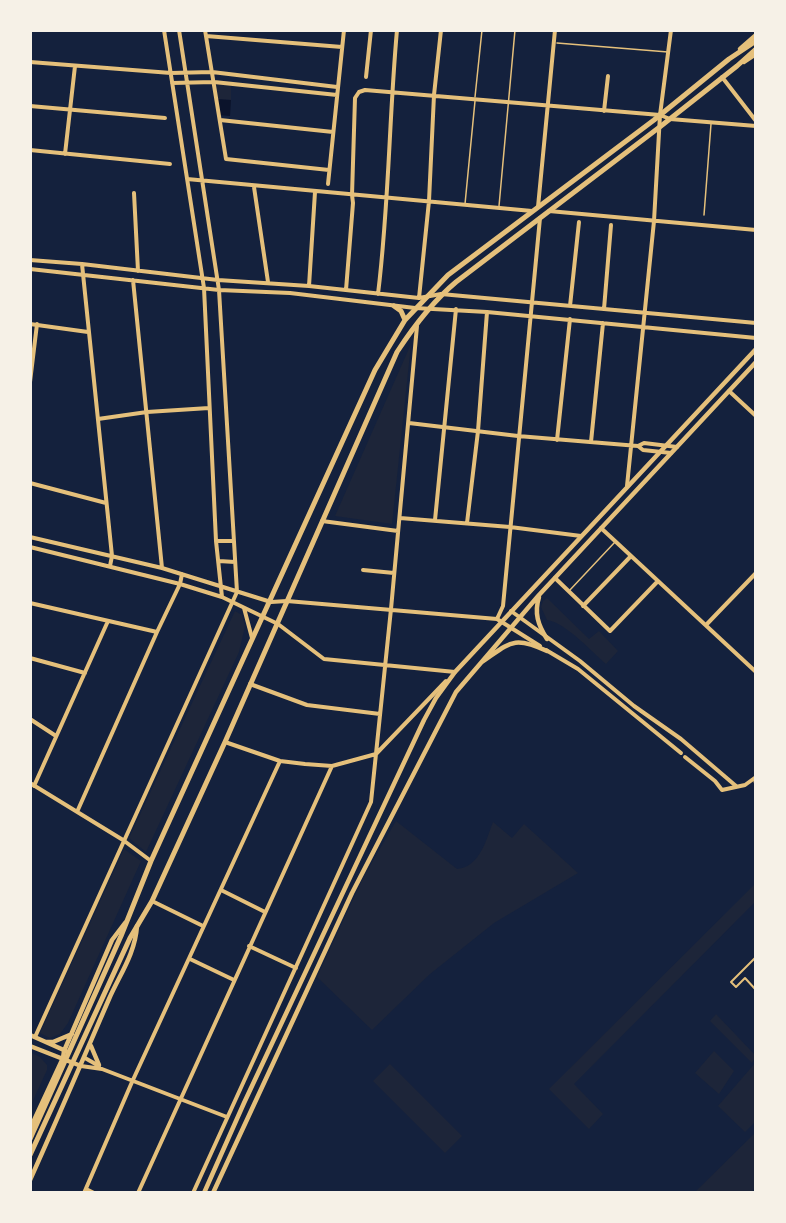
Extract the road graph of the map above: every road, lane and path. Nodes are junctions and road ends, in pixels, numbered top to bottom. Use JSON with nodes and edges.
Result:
{"nodes":[{"id":1,"x":164,"y":30,"type":"edge"},
{"id":2,"x":179,"y":30,"type":"edge"},
{"id":3,"x":205,"y":30,"type":"edge"},
{"id":4,"x":344,"y":30,"type":"edge"},
{"id":5,"x":371,"y":30,"type":"edge"},
{"id":6,"x":397,"y":30,"type":"edge"},
{"id":7,"x":441,"y":30,"type":"edge"},
{"id":8,"x":482,"y":30,"type":"edge"},
{"id":9,"x":515,"y":30,"type":"edge"},
{"id":10,"x":555,"y":30,"type":"edge"},
{"id":11,"x":671,"y":30,"type":"edge"},
{"id":12,"x":756,"y":35,"type":"edge"},
{"id":13,"x":206,"y":36,"type":"junction"},
{"id":14,"x":554,"y":42,"type":"junction"},
{"id":15,"x":755,"y":44,"type":"edge"},
{"id":16,"x":342,"y":47,"type":"junction"},
{"id":17,"x":669,"y":52,"type":"junction"},
{"id":18,"x":756,"y":54,"type":"edge"},
{"id":19,"x":729,"y":59,"type":"junction"},
{"id":20,"x":30,"y":62,"type":"edge"},
{"id":21,"x":75,"y":66,"type":"junction"},
{"id":22,"x":737,"y":66,"type":"junction"},
{"id":23,"x":212,"y":72,"type":"junction"},
{"id":24,"x":171,"y":73,"type":"junction"},
{"id":25,"x":186,"y":73,"type":"junction"},
{"id":26,"x":608,"y":76,"type":"dead end"},
{"id":27,"x":366,"y":77,"type":"dead end"},
{"id":28,"x":722,"y":77,"type":"junction"},
{"id":29,"x":187,"y":82,"type":"junction"},
{"id":30,"x":214,"y":82,"type":"junction"},
{"id":31,"x":172,"y":83,"type":"junction"},
{"id":32,"x":338,"y":87,"type":"junction"},
{"id":33,"x":391,"y":91,"type":"junction"},
{"id":34,"x":337,"y":95,"type":"junction"},
{"id":35,"x":434,"y":95,"type":"junction"},
{"id":36,"x":475,"y":99,"type":"junction"},
{"id":37,"x":508,"y":102,"type":"junction"},
{"id":38,"x":549,"y":105,"type":"junction"},
{"id":39,"x":30,"y":106,"type":"edge"},
{"id":40,"x":69,"y":110,"type":"junction"},
{"id":41,"x":604,"y":111,"type":"junction"},
{"id":42,"x":660,"y":115,"type":"junction"},
{"id":43,"x":165,"y":118,"type":"dead end"},
{"id":44,"x":670,"y":119,"type":"junction"},
{"id":45,"x":220,"y":120,"type":"junction"},
{"id":46,"x":756,"y":121,"type":"edge"},
{"id":47,"x":711,"y":122,"type":"junction"},
{"id":48,"x":661,"y":126,"type":"junction"},
{"id":49,"x":756,"y":126,"type":"edge"},
{"id":50,"x":333,"y":132,"type":"junction"},
{"id":51,"x":30,"y":150,"type":"edge"},
{"id":52,"x":65,"y":154,"type":"junction"},
{"id":53,"x":170,"y":164,"type":"dead end"},
{"id":54,"x":329,"y":170,"type":"junction"},
{"id":55,"x":187,"y":179,"type":"junction"},
{"id":56,"x":203,"y":181,"type":"junction"},
{"id":57,"x":328,"y":184,"type":"dead end"},
{"id":58,"x":254,"y":187,"type":"junction"},
{"id":59,"x":315,"y":192,"type":"junction"},
{"id":60,"x":134,"y":193,"type":"dead end"},
{"id":61,"x":352,"y":195,"type":"junction"},
{"id":62,"x":388,"y":198,"type":"junction"},
{"id":63,"x":429,"y":201,"type":"junction"},
{"id":64,"x":465,"y":205,"type":"junction"},
{"id":65,"x":499,"y":207,"type":"junction"},
{"id":66,"x":535,"y":210,"type":"junction"},
{"id":67,"x":548,"y":211,"type":"junction"},
{"id":68,"x":704,"y":215,"type":"dead end"},
{"id":69,"x":541,"y":217,"type":"junction"},
{"id":70,"x":654,"y":221,"type":"junction"},
{"id":71,"x":579,"y":222,"type":"dead end"},
{"id":72,"x":611,"y":225,"type":"dead end"},
{"id":73,"x":756,"y":230,"type":"edge"},
{"id":74,"x":30,"y":260,"type":"edge"},
{"id":75,"x":82,"y":264,"type":"junction"},
{"id":76,"x":30,"y":269,"type":"edge"},
{"id":77,"x":138,"y":271,"type":"junction"},
{"id":78,"x":84,"y":274,"type":"junction"},
{"id":79,"x":202,"y":277,"type":"junction"},
{"id":80,"x":133,"y":279,"type":"junction"},
{"id":81,"x":218,"y":280,"type":"junction"},
{"id":82,"x":268,"y":282,"type":"junction"},
{"id":83,"x":309,"y":286,"type":"junction"},
{"id":84,"x":204,"y":288,"type":"junction"},
{"id":85,"x":219,"y":290,"type":"junction"},
{"id":86,"x":346,"y":291,"type":"junction"},
{"id":87,"x":378,"y":294,"type":"junction"},
{"id":88,"x":441,"y":294,"type":"junction"},
{"id":89,"x":427,"y":297,"type":"junction"},
{"id":90,"x":420,"y":298,"type":"junction"},
{"id":91,"x":532,"y":303,"type":"junction"},
{"id":92,"x":394,"y":306,"type":"junction"},
{"id":93,"x":570,"y":306,"type":"junction"},
{"id":94,"x":415,"y":308,"type":"junction"},
{"id":95,"x":429,"y":309,"type":"junction"},
{"id":96,"x":456,"y":309,"type":"junction"},
{"id":97,"x":604,"y":309,"type":"junction"},
{"id":98,"x":487,"y":312,"type":"junction"},
{"id":99,"x":644,"y":313,"type":"junction"},
{"id":100,"x":530,"y":316,"type":"junction"},
{"id":101,"x":570,"y":319,"type":"junction"},
{"id":102,"x":405,"y":320,"type":"junction"},
{"id":103,"x":418,"y":321,"type":"junction"},
{"id":104,"x":603,"y":323,"type":"junction"},
{"id":105,"x":756,"y":323,"type":"edge"},
{"id":106,"x":30,"y":324,"type":"edge"},
{"id":107,"x":37,"y":324,"type":"junction"},
{"id":108,"x":643,"y":326,"type":"junction"},
{"id":109,"x":88,"y":332,"type":"junction"},
{"id":110,"x":756,"y":338,"type":"edge"},
{"id":111,"x":756,"y":349,"type":"edge"},
{"id":112,"x":756,"y":362,"type":"edge"},
{"id":113,"x":30,"y":382,"type":"edge"},
{"id":114,"x":729,"y":391,"type":"junction"},
{"id":115,"x":209,"y":408,"type":"junction"},
{"id":116,"x":147,"y":412,"type":"junction"},
{"id":117,"x":756,"y":416,"type":"edge"},
{"id":118,"x":98,"y":419,"type":"junction"},
{"id":119,"x":409,"y":423,"type":"junction"},
{"id":120,"x":445,"y":427,"type":"junction"},
{"id":121,"x":478,"y":431,"type":"junction"},
{"id":122,"x":518,"y":436,"type":"junction"},
{"id":123,"x":557,"y":440,"type":"junction"},
{"id":124,"x":591,"y":442,"type":"junction"},
{"id":125,"x":668,"y":445,"type":"junction"},
{"id":126,"x":632,"y":446,"type":"junction"},
{"id":127,"x":638,"y":446,"type":"junction"},
{"id":128,"x":677,"y":447,"type":"junction"},
{"id":129,"x":661,"y":452,"type":"junction"},
{"id":130,"x":671,"y":453,"type":"junction"},
{"id":131,"x":30,"y":483,"type":"edge"},
{"id":132,"x":627,"y":487,"type":"junction"},
{"id":133,"x":106,"y":503,"type":"junction"},
{"id":134,"x":400,"y":518,"type":"junction"},
{"id":135,"x":435,"y":520,"type":"junction"},
{"id":136,"x":321,"y":521,"type":"junction"},
{"id":137,"x":467,"y":524,"type":"junction"},
{"id":138,"x":510,"y":527,"type":"junction"},
{"id":139,"x":601,"y":528,"type":"junction"},
{"id":140,"x":398,"y":531,"type":"junction"},
{"id":141,"x":581,"y":536,"type":"junction"},
{"id":142,"x":30,"y":537,"type":"edge"},
{"id":143,"x":234,"y":541,"type":"junction"},
{"id":144,"x":616,"y":541,"type":"junction"},
{"id":145,"x":216,"y":542,"type":"junction"},
{"id":146,"x":30,"y":547,"type":"edge"},
{"id":147,"x":112,"y":556,"type":"junction"},
{"id":148,"x":631,"y":556,"type":"junction"},
{"id":149,"x":219,"y":561,"type":"junction"},
{"id":150,"x":235,"y":562,"type":"junction"},
{"id":151,"x":110,"y":566,"type":"junction"},
{"id":152,"x":162,"y":568,"type":"junction"},
{"id":153,"x":363,"y":570,"type":"dead end"},
{"id":154,"x":394,"y":573,"type":"junction"},
{"id":155,"x":756,"y":573,"type":"edge"},
{"id":156,"x":182,"y":574,"type":"junction"},
{"id":157,"x":555,"y":579,"type":"junction"},
{"id":158,"x":658,"y":581,"type":"junction"},
{"id":159,"x":180,"y":584,"type":"junction"},
{"id":160,"x":220,"y":586,"type":"junction"},
{"id":161,"x":568,"y":591,"type":"junction"},
{"id":162,"x":237,"y":592,"type":"junction"},
{"id":163,"x":539,"y":595,"type":"junction"},
{"id":164,"x":222,"y":597,"type":"junction"},
{"id":165,"x":287,"y":601,"type":"junction"},
{"id":166,"x":233,"y":602,"type":"junction"},
{"id":167,"x":271,"y":602,"type":"junction"},
{"id":168,"x":30,"y":603,"type":"edge"},
{"id":169,"x":583,"y":606,"type":"junction"},
{"id":170,"x":243,"y":607,"type":"junction"},
{"id":171,"x":391,"y":609,"type":"junction"},
{"id":172,"x":511,"y":611,"type":"junction"},
{"id":173,"x":520,"y":616,"type":"junction"},
{"id":174,"x":263,"y":618,"type":"junction"},
{"id":175,"x":497,"y":619,"type":"junction"},
{"id":176,"x":108,"y":621,"type":"junction"},
{"id":177,"x":502,"y":622,"type":"junction"},
{"id":178,"x":278,"y":624,"type":"junction"},
{"id":179,"x":706,"y":625,"type":"junction"},
{"id":180,"x":511,"y":627,"type":"junction"},
{"id":181,"x":156,"y":632,"type":"junction"},
{"id":182,"x":547,"y":639,"type":"junction"},
{"id":183,"x":253,"y":640,"type":"junction"},
{"id":184,"x":546,"y":651,"type":"junction"},
{"id":185,"x":30,"y":658,"type":"edge"},
{"id":186,"x":385,"y":664,"type":"junction"},
{"id":187,"x":475,"y":667,"type":"junction"},
{"id":188,"x":455,"y":672,"type":"junction"},
{"id":189,"x":756,"y":672,"type":"edge"},
{"id":190,"x":85,"y":673,"type":"junction"},
{"id":191,"x":250,"y":684,"type":"junction"},
{"id":192,"x":380,"y":714,"type":"junction"},
{"id":193,"x":30,"y":718,"type":"edge"},
{"id":194,"x":56,"y":736,"type":"junction"},
{"id":195,"x":681,"y":739,"type":"junction"},
{"id":196,"x":225,"y":741,"type":"junction"},
{"id":197,"x":674,"y":748,"type":"junction"},
{"id":198,"x":681,"y":753,"type":"dead end"},
{"id":199,"x":376,"y":754,"type":"junction"},
{"id":200,"x":686,"y":757,"type":"dead end"},
{"id":201,"x":280,"y":761,"type":"junction"},
{"id":202,"x":332,"y":766,"type":"junction"},
{"id":203,"x":717,"y":770,"type":"junction"},
{"id":204,"x":711,"y":778,"type":"junction"},
{"id":205,"x":755,"y":778,"type":"edge"},
{"id":206,"x":32,"y":784,"type":"edge"},
{"id":207,"x":736,"y":786,"type":"junction"},
{"id":208,"x":756,"y":788,"type":"edge"},
{"id":209,"x":77,"y":812,"type":"junction"},
{"id":210,"x":123,"y":840,"type":"junction"},
{"id":211,"x":151,"y":861,"type":"junction"},
{"id":212,"x":221,"y":890,"type":"junction"},
{"id":213,"x":152,"y":901,"type":"junction"},
{"id":214,"x":264,"y":912,"type":"junction"},
{"id":215,"x":126,"y":922,"type":"junction"},
{"id":216,"x":137,"y":925,"type":"junction"},
{"id":217,"x":203,"y":926,"type":"junction"},
{"id":218,"x":249,"y":946,"type":"junction"},
{"id":219,"x":756,"y":957,"type":"edge"},
{"id":220,"x":190,"y":959,"type":"junction"},
{"id":221,"x":296,"y":968,"type":"junction"},
{"id":222,"x":234,"y":980,"type":"junction"},
{"id":223,"x":756,"y":990,"type":"edge"},
{"id":224,"x":72,"y":1034,"type":"junction"},
{"id":225,"x":33,"y":1036,"type":"edge"},
{"id":226,"x":46,"y":1042,"type":"junction"},
{"id":227,"x":91,"y":1044,"type":"junction"},
{"id":228,"x":30,"y":1047,"type":"edge"},
{"id":229,"x":64,"y":1051,"type":"junction"},
{"id":230,"x":63,"y":1058,"type":"junction"},
{"id":231,"x":85,"y":1058,"type":"junction"},
{"id":232,"x":81,"y":1065,"type":"junction"},
{"id":233,"x":100,"y":1067,"type":"junction"},
{"id":234,"x":132,"y":1082,"type":"junction"},
{"id":235,"x":179,"y":1100,"type":"junction"},
{"id":236,"x":227,"y":1117,"type":"junction"},
{"id":237,"x":30,"y":1129,"type":"edge"},
{"id":238,"x":30,"y":1139,"type":"edge"},
{"id":239,"x":30,"y":1155,"type":"edge"},
{"id":240,"x":30,"y":1180,"type":"edge"},
{"id":241,"x":85,"y":1191,"type":"edge"},
{"id":242,"x":94,"y":1193,"type":"edge"},
{"id":243,"x":138,"y":1193,"type":"edge"},
{"id":244,"x":193,"y":1193,"type":"edge"},
{"id":245,"x":204,"y":1193,"type":"edge"},
{"id":246,"x":213,"y":1193,"type":"edge"}],
"edges":[{"from":1,"to":24,"type":"street"},
{"from":2,"to":25,"type":"street"},
{"from":3,"to":13,"type":"street"},
{"from":4,"to":16,"type":"street"},
{"from":5,"to":27,"type":"street"},
{"from":6,"to":33,"type":"street"},
{"from":7,"to":35,"type":"street"},
{"from":8,"to":36,"type":"lane"},
{"from":9,"to":37,"type":"lane"},
{"from":10,"to":14,"type":"street"},
{"from":11,"to":17,"type":"street"},
{"from":12,"to":19,"type":"street"},
{"from":13,"to":16,"type":"street"},
{"from":13,"to":23,"type":"street"},
{"from":14,"to":17,"type":"lane"},
{"from":14,"to":38,"type":"street"},
{"from":15,"to":19,"type":"main road"},
{"from":15,"to":22,"type":"main road"},
{"from":16,"to":32,"type":"street"},
{"from":17,"to":42,"type":"street"},
{"from":18,"to":22,"type":"street"},
{"from":19,"to":42,"type":"main road"},
{"from":20,"to":21,"type":"street"},
{"from":21,"to":24,"type":"street"},
{"from":21,"to":40,"type":"street"},
{"from":22,"to":28,"type":"main road"},
{"from":23,"to":25,"type":"street"},
{"from":23,"to":30,"type":"street"},
{"from":23,"to":32,"type":"street"},
{"from":24,"to":25,"type":"street"},
{"from":24,"to":31,"type":"street"},
{"from":25,"to":29,"type":"street"},
{"from":26,"to":41,"type":"street"},
{"from":28,"to":44,"type":"main road"},
{"from":28,"to":46,"type":"street"},
{"from":29,"to":30,"type":"street"},
{"from":29,"to":31,"type":"street"},
{"from":29,"to":56,"type":"street"},
{"from":30,"to":34,"type":"street"},
{"from":30,"to":45,"type":"street"},
{"from":31,"to":55,"type":"street"},
{"from":32,"to":34,"type":"street"},
{"from":33,"to":35,"type":"street"},
{"from":33,"to":61,"type":"street"},
{"from":33,"to":62,"type":"street"},
{"from":34,"to":50,"type":"street"},
{"from":35,"to":36,"type":"street"},
{"from":35,"to":63,"type":"street"},
{"from":36,"to":37,"type":"street"},
{"from":36,"to":64,"type":"lane"},
{"from":37,"to":38,"type":"street"},
{"from":37,"to":65,"type":"lane"},
{"from":38,"to":41,"type":"street"},
{"from":38,"to":66,"type":"street"},
{"from":39,"to":40,"type":"street"},
{"from":40,"to":43,"type":"street"},
{"from":40,"to":52,"type":"street"},
{"from":41,"to":42,"type":"street"},
{"from":42,"to":44,"type":"street"},
{"from":42,"to":48,"type":"street"},
{"from":42,"to":66,"type":"main road"},
{"from":44,"to":47,"type":"street"},
{"from":44,"to":48,"type":"main road"},
{"from":45,"to":50,"type":"street"},
{"from":45,"to":54,"type":"street"},
{"from":47,"to":49,"type":"street"},
{"from":47,"to":68,"type":"lane"},
{"from":48,"to":67,"type":"main road"},
{"from":48,"to":70,"type":"street"},
{"from":50,"to":54,"type":"street"},
{"from":51,"to":52,"type":"street"},
{"from":52,"to":53,"type":"street"},
{"from":54,"to":57,"type":"street"},
{"from":55,"to":56,"type":"street"},
{"from":55,"to":79,"type":"street"},
{"from":56,"to":58,"type":"street"},
{"from":56,"to":81,"type":"street"},
{"from":58,"to":59,"type":"street"},
{"from":58,"to":82,"type":"street"},
{"from":59,"to":61,"type":"street"},
{"from":59,"to":83,"type":"street"},
{"from":60,"to":77,"type":"street"},
{"from":61,"to":62,"type":"street"},
{"from":61,"to":86,"type":"street"},
{"from":62,"to":63,"type":"street"},
{"from":62,"to":87,"type":"street"},
{"from":63,"to":64,"type":"street"},
{"from":63,"to":90,"type":"street"},
{"from":64,"to":65,"type":"street"},
{"from":65,"to":66,"type":"street"},
{"from":66,"to":89,"type":"main road"},
{"from":67,"to":69,"type":"main road"},
{"from":67,"to":70,"type":"street"},
{"from":69,"to":88,"type":"main road"},
{"from":69,"to":91,"type":"street"},
{"from":70,"to":73,"type":"street"},
{"from":70,"to":99,"type":"street"},
{"from":71,"to":93,"type":"street"},
{"from":72,"to":97,"type":"street"},
{"from":74,"to":75,"type":"street"},
{"from":75,"to":77,"type":"street"},
{"from":75,"to":78,"type":"street"},
{"from":76,"to":78,"type":"street"},
{"from":77,"to":79,"type":"street"},
{"from":78,"to":80,"type":"street"},
{"from":78,"to":109,"type":"street"},
{"from":79,"to":81,"type":"street"},
{"from":79,"to":84,"type":"street"},
{"from":80,"to":84,"type":"street"},
{"from":80,"to":116,"type":"street"},
{"from":81,"to":82,"type":"street"},
{"from":81,"to":85,"type":"street"},
{"from":82,"to":83,"type":"street"},
{"from":83,"to":86,"type":"street"},
{"from":84,"to":85,"type":"street"},
{"from":84,"to":115,"type":"street"},
{"from":85,"to":92,"type":"street"},
{"from":85,"to":143,"type":"street"},
{"from":86,"to":87,"type":"street"},
{"from":87,"to":90,"type":"street"},
{"from":88,"to":89,"type":"street"},
{"from":88,"to":91,"type":"street"},
{"from":88,"to":95,"type":"main road"},
{"from":89,"to":90,"type":"street"},
{"from":89,"to":94,"type":"main road"},
{"from":91,"to":93,"type":"street"},
{"from":91,"to":100,"type":"street"},
{"from":92,"to":94,"type":"street"},
{"from":92,"to":102,"type":"main road"},
{"from":93,"to":97,"type":"street"},
{"from":94,"to":95,"type":"street"},
{"from":94,"to":102,"type":"main road"},
{"from":95,"to":96,"type":"street"},
{"from":95,"to":103,"type":"main road"},
{"from":96,"to":98,"type":"street"},
{"from":96,"to":120,"type":"street"},
{"from":97,"to":99,"type":"street"},
{"from":98,"to":100,"type":"street"},
{"from":98,"to":121,"type":"street"},
{"from":99,"to":105,"type":"street"},
{"from":99,"to":108,"type":"street"},
{"from":100,"to":101,"type":"street"},
{"from":100,"to":122,"type":"street"},
{"from":101,"to":104,"type":"street"},
{"from":101,"to":123,"type":"street"},
{"from":102,"to":167,"type":"main road"},
{"from":103,"to":119,"type":"street"},
{"from":103,"to":136,"type":"main road"},
{"from":104,"to":108,"type":"street"},
{"from":104,"to":124,"type":"street"},
{"from":106,"to":107,"type":"street"},
{"from":107,"to":109,"type":"street"},
{"from":107,"to":113,"type":"street"},
{"from":108,"to":110,"type":"street"},
{"from":108,"to":126,"type":"street"},
{"from":109,"to":118,"type":"street"},
{"from":111,"to":125,"type":"street"},
{"from":112,"to":114,"type":"street"},
{"from":114,"to":117,"type":"street"},
{"from":114,"to":128,"type":"street"},
{"from":115,"to":116,"type":"street"},
{"from":115,"to":145,"type":"street"},
{"from":116,"to":118,"type":"street"},
{"from":116,"to":152,"type":"street"},
{"from":118,"to":133,"type":"street"},
{"from":119,"to":120,"type":"street"},
{"from":119,"to":134,"type":"street"},
{"from":120,"to":121,"type":"street"},
{"from":120,"to":135,"type":"street"},
{"from":121,"to":122,"type":"street"},
{"from":121,"to":137,"type":"street"},
{"from":122,"to":123,"type":"street"},
{"from":122,"to":138,"type":"street"},
{"from":123,"to":124,"type":"street"},
{"from":124,"to":126,"type":"street"},
{"from":125,"to":127,"type":"street"},
{"from":125,"to":128,"type":"street"},
{"from":125,"to":129,"type":"street"},
{"from":126,"to":127,"type":"street"},
{"from":126,"to":132,"type":"street"},
{"from":127,"to":129,"type":"street"},
{"from":128,"to":130,"type":"street"},
{"from":129,"to":130,"type":"street"},
{"from":129,"to":132,"type":"street"},
{"from":130,"to":139,"type":"street"},
{"from":131,"to":133,"type":"street"},
{"from":132,"to":141,"type":"street"},
{"from":133,"to":147,"type":"street"},
{"from":134,"to":135,"type":"street"},
{"from":134,"to":140,"type":"street"},
{"from":135,"to":137,"type":"street"},
{"from":136,"to":140,"type":"street"},
{"from":136,"to":165,"type":"main road"},
{"from":137,"to":138,"type":"street"},
{"from":138,"to":141,"type":"street"},
{"from":138,"to":175,"type":"street"},
{"from":139,"to":144,"type":"street"},
{"from":139,"to":157,"type":"street"},
{"from":140,"to":154,"type":"street"},
{"from":141,"to":172,"type":"street"},
{"from":142,"to":147,"type":"street"},
{"from":143,"to":145,"type":"street"},
{"from":143,"to":150,"type":"street"},
{"from":144,"to":148,"type":"street"},
{"from":144,"to":161,"type":"lane"},
{"from":145,"to":149,"type":"street"},
{"from":146,"to":151,"type":"street"},
{"from":147,"to":151,"type":"street"},
{"from":147,"to":152,"type":"street"},
{"from":148,"to":158,"type":"street"},
{"from":148,"to":169,"type":"street"},
{"from":149,"to":150,"type":"street"},
{"from":149,"to":160,"type":"street"},
{"from":150,"to":162,"type":"street"},
{"from":151,"to":159,"type":"street"},
{"from":152,"to":156,"type":"street"},
{"from":153,"to":154,"type":"street"},
{"from":154,"to":171,"type":"street"},
{"from":155,"to":179,"type":"street"},
{"from":156,"to":159,"type":"street"},
{"from":156,"to":160,"type":"street"},
{"from":157,"to":161,"type":"street"},
{"from":157,"to":163,"type":"street"},
{"from":158,"to":169,"type":"street"},
{"from":158,"to":179,"type":"street"},
{"from":159,"to":164,"type":"street"},
{"from":159,"to":181,"type":"street"},
{"from":160,"to":162,"type":"street"},
{"from":160,"to":164,"type":"street"},
{"from":161,"to":169,"type":"street"},
{"from":162,"to":166,"type":"street"},
{"from":162,"to":167,"type":"street"},
{"from":163,"to":173,"type":"street"},
{"from":163,"to":182,"type":"street"},
{"from":164,"to":166,"type":"street"},
{"from":165,"to":167,"type":"street"},
{"from":165,"to":171,"type":"street"},
{"from":165,"to":178,"type":"main road"},
{"from":166,"to":170,"type":"street"},
{"from":166,"to":210,"type":"street"},
{"from":167,"to":174,"type":"main road"},
{"from":168,"to":176,"type":"street"},
{"from":170,"to":174,"type":"street"},
{"from":170,"to":183,"type":"street"},
{"from":171,"to":175,"type":"street"},
{"from":171,"to":186,"type":"street"},
{"from":172,"to":173,"type":"street"},
{"from":172,"to":177,"type":"street"},
{"from":173,"to":180,"type":"street"},
{"from":173,"to":182,"type":"street"},
{"from":174,"to":178,"type":"street"},
{"from":174,"to":183,"type":"main road"},
{"from":175,"to":177,"type":"street"},
{"from":176,"to":181,"type":"street"},
{"from":176,"to":190,"type":"street"},
{"from":177,"to":180,"type":"street"},
{"from":177,"to":188,"type":"street"},
{"from":178,"to":186,"type":"street"},
{"from":178,"to":191,"type":"main road"},
{"from":179,"to":189,"type":"street"},
{"from":180,"to":184,"type":"street"},
{"from":180,"to":187,"type":"street"},
{"from":181,"to":209,"type":"street"},
{"from":182,"to":195,"type":"street"},
{"from":183,"to":211,"type":"main road"},
{"from":184,"to":187,"type":"street"},
{"from":184,"to":197,"type":"street"},
{"from":185,"to":190,"type":"street"},
{"from":186,"to":188,"type":"street"},
{"from":186,"to":192,"type":"street"},
{"from":187,"to":246,"type":"street"},
{"from":188,"to":199,"type":"street"},
{"from":188,"to":245,"type":"street"},
{"from":190,"to":194,"type":"street"},
{"from":191,"to":192,"type":"street"},
{"from":191,"to":196,"type":"main road"},
{"from":192,"to":199,"type":"street"},
{"from":193,"to":194,"type":"street"},
{"from":194,"to":206,"type":"street"},
{"from":195,"to":197,"type":"street"},
{"from":195,"to":203,"type":"street"},
{"from":196,"to":201,"type":"street"},
{"from":196,"to":213,"type":"main road"},
{"from":197,"to":198,"type":"street"},
{"from":199,"to":202,"type":"street"},
{"from":199,"to":221,"type":"street"},
{"from":200,"to":204,"type":"street"},
{"from":201,"to":202,"type":"street"},
{"from":201,"to":212,"type":"street"},
{"from":202,"to":214,"type":"street"},
{"from":203,"to":204,"type":"street"},
{"from":203,"to":207,"type":"street"},
{"from":204,"to":207,"type":"street"},
{"from":205,"to":207,"type":"street"},
{"from":205,"to":208,"type":"street"},
{"from":206,"to":209,"type":"street"},
{"from":209,"to":210,"type":"street"},
{"from":210,"to":211,"type":"street"},
{"from":210,"to":225,"type":"street"},
{"from":211,"to":215,"type":"main road"},
{"from":212,"to":214,"type":"street"},
{"from":212,"to":217,"type":"street"},
{"from":213,"to":216,"type":"main road"},
{"from":213,"to":217,"type":"street"},
{"from":214,"to":218,"type":"street"},
{"from":215,"to":224,"type":"street"},
{"from":215,"to":238,"type":"main road"},
{"from":216,"to":227,"type":"street"},
{"from":216,"to":239,"type":"main road"},
{"from":217,"to":220,"type":"street"},
{"from":218,"to":221,"type":"street"},
{"from":218,"to":222,"type":"street"},
{"from":219,"to":223,"type":"street"},
{"from":220,"to":222,"type":"street"},
{"from":220,"to":234,"type":"street"},
{"from":221,"to":236,"type":"street"},
{"from":222,"to":235,"type":"street"},
{"from":224,"to":226,"type":"street"},
{"from":224,"to":229,"type":"street"},
{"from":225,"to":226,"type":"street"},
{"from":226,"to":229,"type":"street"},
{"from":227,"to":231,"type":"street"},
{"from":227,"to":233,"type":"street"},
{"from":228,"to":230,"type":"street"},
{"from":229,"to":230,"type":"street"},
{"from":229,"to":231,"type":"street"},
{"from":230,"to":232,"type":"street"},
{"from":230,"to":237,"type":"street"},
{"from":231,"to":232,"type":"street"},
{"from":231,"to":233,"type":"street"},
{"from":232,"to":233,"type":"street"},
{"from":232,"to":240,"type":"street"},
{"from":233,"to":234,"type":"street"},
{"from":234,"to":235,"type":"street"},
{"from":234,"to":241,"type":"street"},
{"from":235,"to":236,"type":"street"},
{"from":235,"to":243,"type":"street"},
{"from":236,"to":244,"type":"street"},
{"from":241,"to":242,"type":"street"}]}
